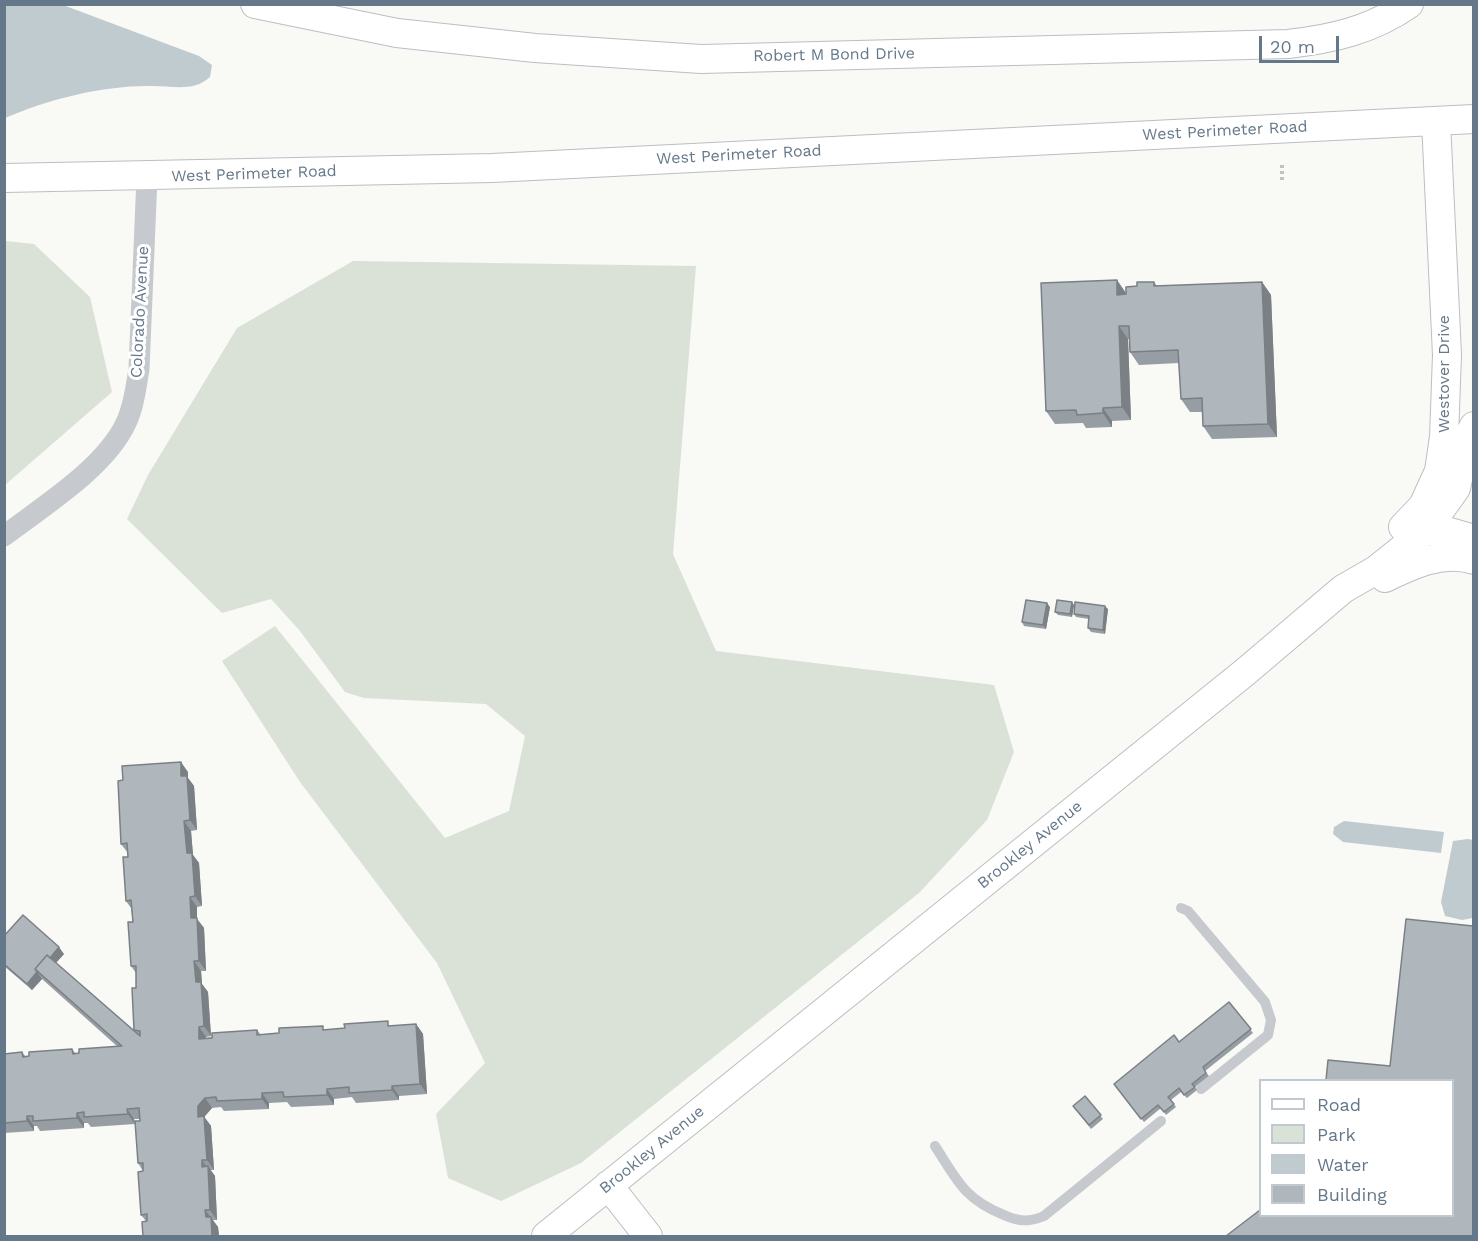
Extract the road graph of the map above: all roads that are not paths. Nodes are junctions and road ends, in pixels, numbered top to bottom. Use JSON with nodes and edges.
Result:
{"nodes":[{"id":1,"x":255,"y":4,"type":"edge"},
{"id":2,"x":1409,"y":4,"type":"edge"},
{"id":3,"x":1473,"y":119,"type":"edge"},
{"id":4,"x":1436,"y":121,"type":"junction"},
{"id":5,"x":147,"y":177,"type":"junction"},
{"id":6,"x":4,"y":178,"type":"edge"},
{"id":7,"x":1473,"y":426,"type":"edge"},
{"id":8,"x":1426,"y":530,"type":"junction"},
{"id":9,"x":4,"y":536,"type":"edge"},
{"id":10,"x":1393,"y":536,"type":"junction"},
{"id":11,"x":1473,"y":539,"type":"edge"},
{"id":12,"x":1473,"y":560,"type":"edge"},
{"id":13,"x":1343,"y":589,"type":"junction"},
{"id":14,"x":1181,"y":908,"type":"dead end"},
{"id":15,"x":1201,"y":1089,"type":"dead end"},
{"id":16,"x":1161,"y":1121,"type":"dead end"},
{"id":17,"x":935,"y":1146,"type":"dead end"},
{"id":18,"x":608,"y":1185,"type":"junction"},
{"id":19,"x":546,"y":1236,"type":"edge"},
{"id":20,"x":648,"y":1236,"type":"edge"}],
"edges":[{"from":1,"to":2,"type":"street","name":"Robert M Bond Drive"},
{"from":3,"to":4,"type":"street","name":"West Perimeter Road"},
{"from":4,"to":5,"type":"street","name":"West Perimeter Road"},
{"from":4,"to":10,"type":"street","name":"Westover Drive"},
{"from":5,"to":6,"type":"street","name":"West Perimeter Road"},
{"from":5,"to":9,"type":"street","name":"Colorado Avenue"},
{"from":7,"to":8,"type":"street","name":"Brookley Avenue"},
{"from":8,"to":10,"type":"street"},
{"from":8,"to":11,"type":"street"},
{"from":8,"to":13,"type":"street","name":"Brookley Avenue"},
{"from":10,"to":13,"type":"street","name":"Westover Drive"},
{"from":12,"to":13,"type":"street"},
{"from":13,"to":18,"type":"street","name":"Brookley Avenue"},
{"from":14,"to":15,"type":"lane"},
{"from":16,"to":17,"type":"lane"},
{"from":18,"to":19,"type":"street","name":"Brookley Avenue"},
{"from":18,"to":20,"type":"street"}]}
